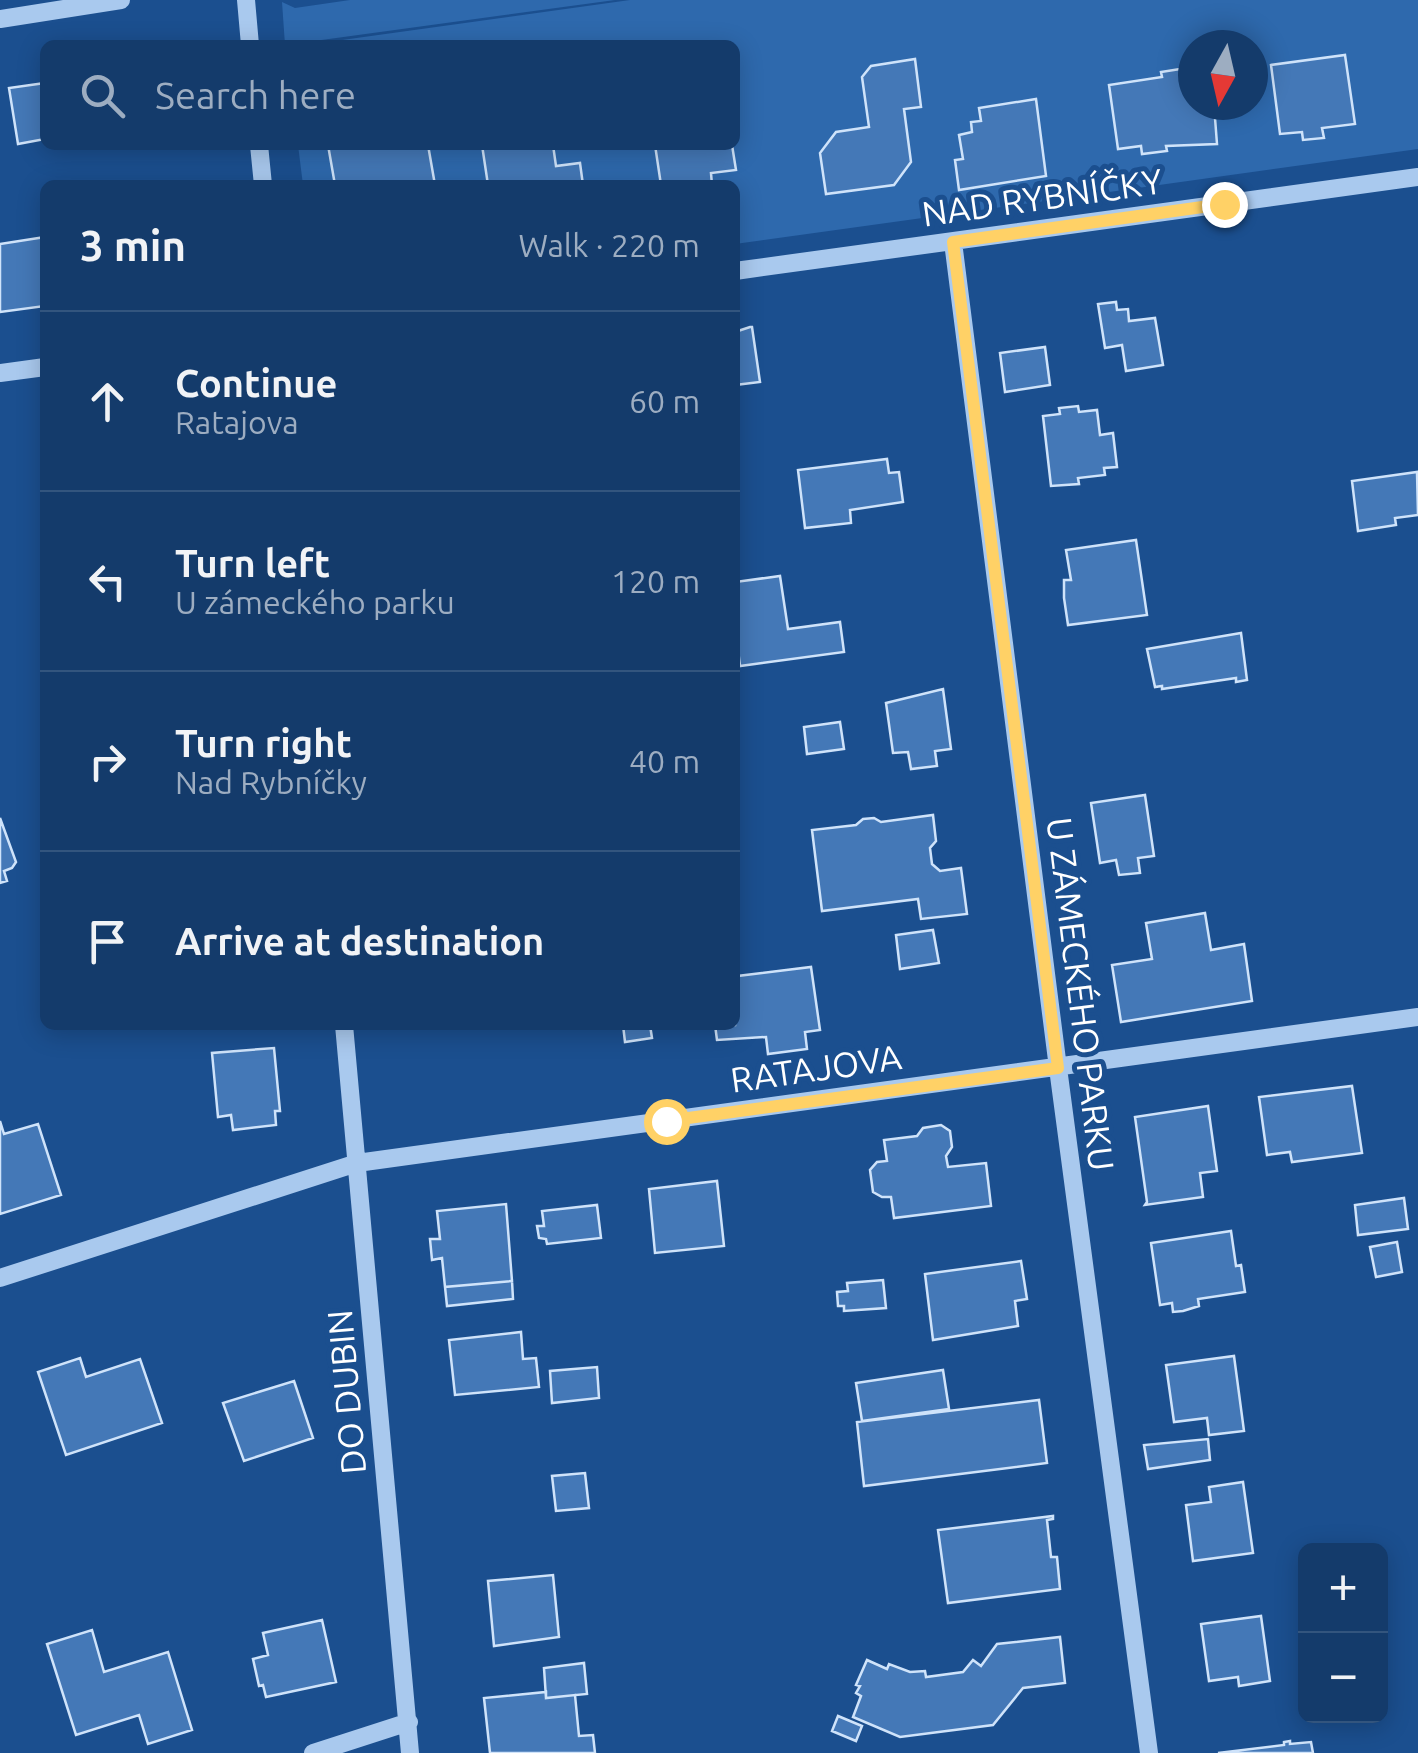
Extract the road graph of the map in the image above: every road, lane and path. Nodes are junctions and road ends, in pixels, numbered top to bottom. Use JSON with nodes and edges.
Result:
{"nodes":[{"id":1,"x":121,"y":0,"type":"edge"},
{"id":2,"x":246,"y":0,"type":"edge"},
{"id":3,"x":0,"y":19,"type":"edge"},
{"id":4,"x":250,"y":40,"type":"edge"},
{"id":5,"x":260,"y":150,"type":"edge"},
{"id":6,"x":1418,"y":177,"type":"edge"},
{"id":7,"x":262,"y":180,"type":"edge"},
{"id":8,"x":953,"y":242,"type":"junction"},
{"id":9,"x":740,"y":270,"type":"edge"},
{"id":10,"x":40,"y":368,"type":"edge"},
{"id":11,"x":0,"y":373,"type":"edge"},
{"id":12,"x":1418,"y":1017,"type":"edge"},
{"id":13,"x":344,"y":1030,"type":"edge"},
{"id":14,"x":1058,"y":1068,"type":"junction"},
{"id":15,"x":357,"y":1163,"type":"junction"},
{"id":16,"x":0,"y":1278,"type":"edge"},
{"id":17,"x":409,"y":1722,"type":"junction"},
{"id":18,"x":313,"y":1753,"type":"edge"},
{"id":19,"x":410,"y":1753,"type":"edge"},
{"id":20,"x":1149,"y":1753,"type":"edge"}],
"edges":[{"from":1,"to":3,"type":"street"},
{"from":2,"to":4,"type":"street"},
{"from":5,"to":7,"type":"street"},
{"from":6,"to":8,"type":"street","name":"NAD RYBNÍČKY"},
{"from":8,"to":9,"type":"street","name":"NAD RYBNÍČKY"},
{"from":8,"to":14,"type":"street","name":"U ZÁMECKÉHO PARKU"},
{"from":10,"to":11,"type":"street"},
{"from":12,"to":14,"type":"street","name":"RATAJOVA"},
{"from":13,"to":15,"type":"street","name":"DO DUBIN"},
{"from":14,"to":15,"type":"street","name":"RATAJOVA"},
{"from":14,"to":20,"type":"street","name":"U ZÁMECKÉHO PARKU"},
{"from":15,"to":16,"type":"street","name":"RATAJOVA"},
{"from":15,"to":17,"type":"street","name":"DO DUBIN"},
{"from":17,"to":18,"type":"street"},
{"from":17,"to":19,"type":"street","name":"DO DUBIN"}]}
